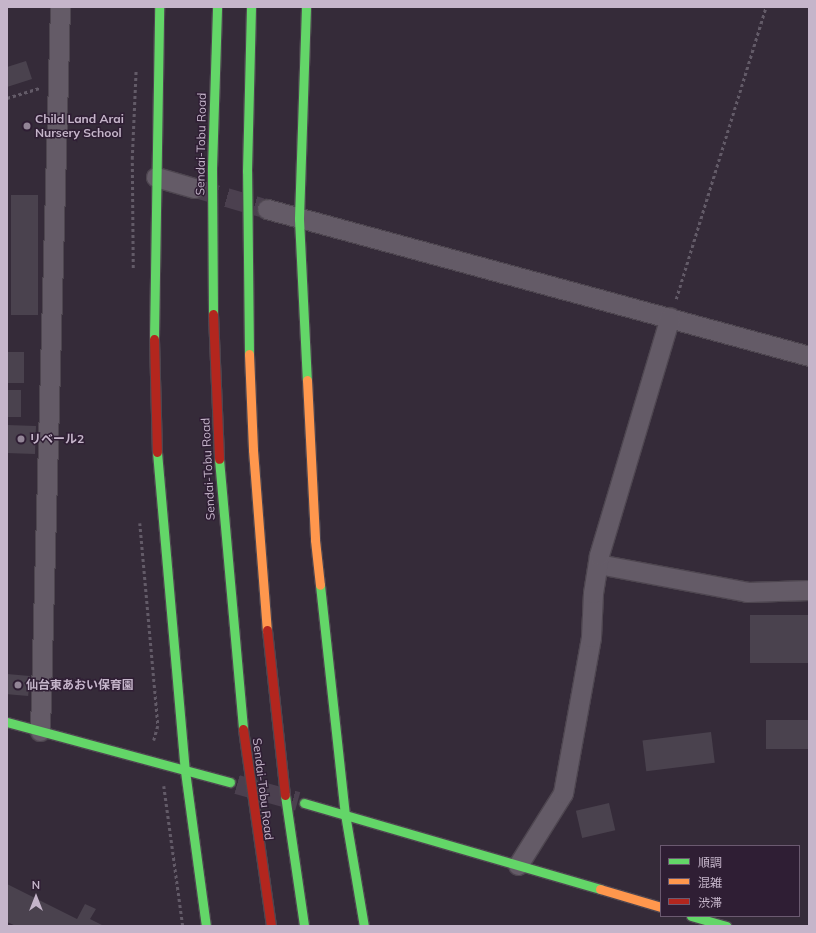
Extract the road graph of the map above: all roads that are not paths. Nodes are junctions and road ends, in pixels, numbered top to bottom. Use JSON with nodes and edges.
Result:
{"nodes":[{"id":1,"x":60,"y":7,"type":"edge"},
{"id":2,"x":159,"y":7,"type":"edge"},
{"id":3,"x":216,"y":7,"type":"edge"},
{"id":4,"x":252,"y":7,"type":"edge"},
{"id":5,"x":306,"y":7,"type":"edge"},
{"id":6,"x":156,"y":177,"type":"junction"},
{"id":7,"x":194,"y":188,"type":"tunnel mouth"},
{"id":8,"x":267,"y":209,"type":"tunnel mouth"},
{"id":9,"x":299,"y":219,"type":"junction"},
{"id":10,"x":670,"y":318,"type":"junction"},
{"id":11,"x":809,"y":356,"type":"edge"},
{"id":12,"x":598,"y":564,"type":"junction"},
{"id":13,"x":809,"y":590,"type":"edge"},
{"id":14,"x":7,"y":722,"type":"edge"},
{"id":15,"x":40,"y":731,"type":"junction"},
{"id":16,"x":185,"y":771,"type":"junction"},
{"id":17,"x":230,"y":782,"type":"tunnel mouth"},
{"id":18,"x":304,"y":803,"type":"tunnel mouth"},
{"id":19,"x":345,"y":814,"type":"junction"},
{"id":20,"x":518,"y":864,"type":"junction"},
{"id":21,"x":660,"y":907,"type":"edge"},
{"id":22,"x":695,"y":917,"type":"edge"},
{"id":23,"x":206,"y":926,"type":"edge"},
{"id":24,"x":271,"y":926,"type":"edge"},
{"id":25,"x":304,"y":926,"type":"edge"},
{"id":26,"x":364,"y":926,"type":"edge"},
{"id":27,"x":727,"y":926,"type":"edge"}],
"edges":[{"from":1,"to":15,"type":"street"},
{"from":2,"to":6,"type":"main road"},
{"from":3,"to":24,"type":"main road","name":"Sendai-Tobu Road"},
{"from":4,"to":25,"type":"main road","name":"Sendai-Tobu Road"},
{"from":5,"to":9,"type":"main road"},
{"from":6,"to":7,"type":"street"},
{"from":6,"to":16,"type":"main road"},
{"from":8,"to":9,"type":"street"},
{"from":9,"to":10,"type":"street"},
{"from":9,"to":19,"type":"main road"},
{"from":10,"to":11,"type":"street"},
{"from":10,"to":12,"type":"street"},
{"from":12,"to":13,"type":"street"},
{"from":12,"to":20,"type":"street"},
{"from":14,"to":15,"type":"main road"},
{"from":15,"to":16,"type":"main road"},
{"from":16,"to":17,"type":"main road"},
{"from":16,"to":23,"type":"main road"},
{"from":18,"to":19,"type":"main road"},
{"from":19,"to":20,"type":"main road"},
{"from":19,"to":26,"type":"main road"},
{"from":20,"to":21,"type":"main road"},
{"from":22,"to":27,"type":"main road"}]}
